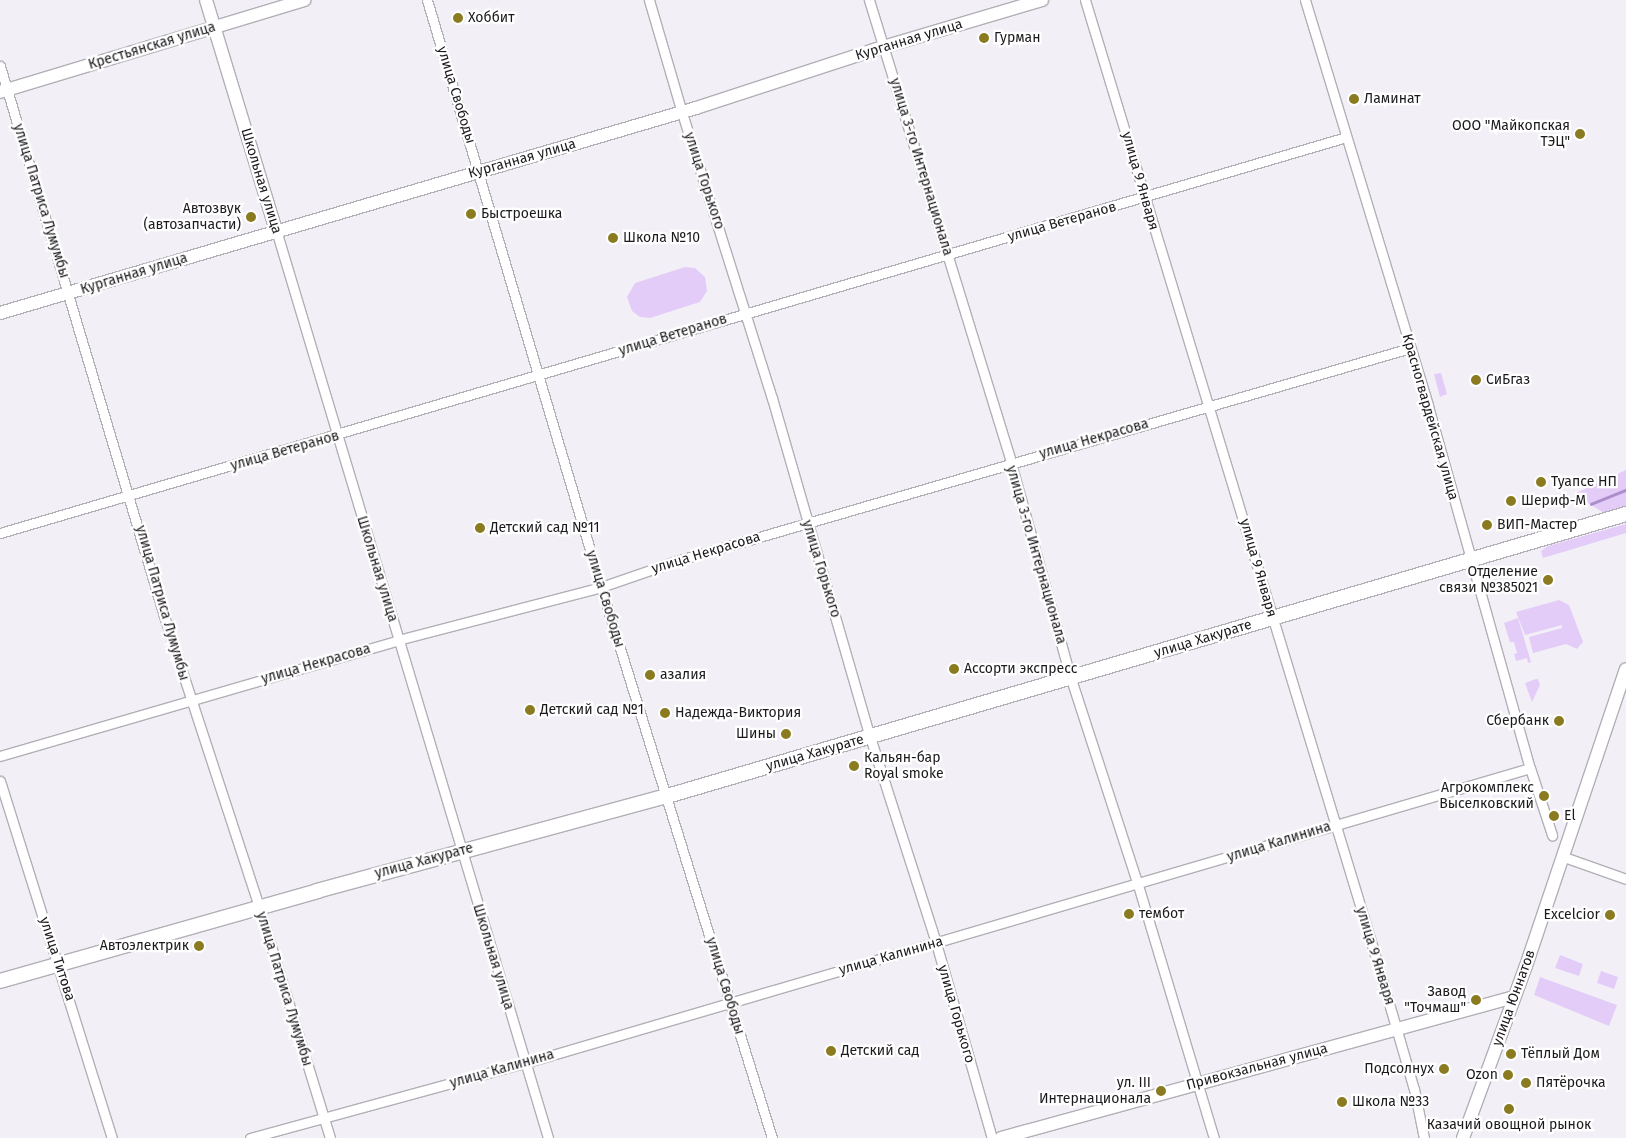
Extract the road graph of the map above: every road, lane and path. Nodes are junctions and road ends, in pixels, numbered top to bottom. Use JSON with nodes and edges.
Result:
{"nodes":[{"id":1,"x":206,"y":0,"type":"edge"},
{"id":2,"x":304,"y":0,"type":"edge"},
{"id":3,"x":428,"y":0,"type":"edge"},
{"id":4,"x":649,"y":0,"type":"edge"},
{"id":5,"x":869,"y":0,"type":"edge"},
{"id":6,"x":1042,"y":0,"type":"edge"},
{"id":7,"x":1085,"y":0,"type":"edge"},
{"id":8,"x":1305,"y":0,"type":"edge"},
{"id":9,"x":214,"y":27,"type":"junction"},
{"id":10,"x":883,"y":47,"type":"junction"},
{"id":11,"x":0,"y":66,"type":"edge"},
{"id":12,"x":4,"y":91,"type":"edge"},
{"id":13,"x":682,"y":113,"type":"junction"},
{"id":14,"x":1346,"y":137,"type":"junction"},
{"id":15,"x":479,"y":172,"type":"junction"},
{"id":16,"x":1145,"y":198,"type":"junction"},
{"id":17,"x":276,"y":230,"type":"junction"},
{"id":18,"x":948,"y":254,"type":"junction"},
{"id":19,"x":70,"y":294,"type":"junction"},
{"id":20,"x":0,"y":313,"type":"edge"},
{"id":21,"x":746,"y":313,"type":"junction"},
{"id":22,"x":1410,"y":348,"type":"junction"},
{"id":23,"x":538,"y":376,"type":"junction"},
{"id":24,"x":1208,"y":406,"type":"junction"},
{"id":25,"x":337,"y":436,"type":"junction"},
{"id":26,"x":1011,"y":463,"type":"junction"},
{"id":27,"x":130,"y":496,"type":"junction"},
{"id":28,"x":1626,"y":514,"type":"edge"},
{"id":29,"x":807,"y":524,"type":"junction"},
{"id":30,"x":0,"y":534,"type":"edge"},
{"id":31,"x":1472,"y":558,"type":"junction"},
{"id":32,"x":601,"y":587,"type":"junction"},
{"id":33,"x":1273,"y":619,"type":"junction"},
{"id":34,"x":398,"y":640,"type":"junction"},
{"id":35,"x":1626,"y":669,"type":"edge"},
{"id":36,"x":1071,"y":679,"type":"junction"},
{"id":37,"x":190,"y":700,"type":"junction"},
{"id":38,"x":870,"y":737,"type":"junction"},
{"id":39,"x":0,"y":756,"type":"edge"},
{"id":40,"x":1530,"y":768,"type":"junction"},
{"id":41,"x":0,"y":781,"type":"edge"},
{"id":42,"x":664,"y":797,"type":"junction"},
{"id":43,"x":1334,"y":826,"type":"junction"},
{"id":44,"x":1552,"y":835,"type":"dead end"},
{"id":45,"x":462,"y":851,"type":"junction"},
{"id":46,"x":1564,"y":857,"type":"junction"},
{"id":47,"x":1626,"y":879,"type":"edge"},
{"id":48,"x":1138,"y":884,"type":"junction"},
{"id":49,"x":259,"y":907,"type":"junction"},
{"id":50,"x":936,"y":943,"type":"junction"},
{"id":51,"x":59,"y":964,"type":"junction"},
{"id":52,"x":0,"y":981,"type":"edge"},
{"id":53,"x":1514,"y":997,"type":"junction"},
{"id":54,"x":730,"y":1003,"type":"junction"},
{"id":55,"x":1396,"y":1029,"type":"junction"},
{"id":56,"x":525,"y":1063,"type":"junction"},
{"id":57,"x":1197,"y":1084,"type":"junction"},
{"id":58,"x":324,"y":1116,"type":"junction"},
{"id":59,"x":112,"y":1138,"type":"edge"},
{"id":60,"x":250,"y":1138,"type":"edge"},
{"id":61,"x":330,"y":1138,"type":"edge"},
{"id":62,"x":548,"y":1138,"type":"edge"},
{"id":63,"x":772,"y":1138,"type":"edge"},
{"id":64,"x":992,"y":1138,"type":"edge"},
{"id":65,"x":1001,"y":1138,"type":"edge"},
{"id":66,"x":1214,"y":1138,"type":"edge"},
{"id":67,"x":1424,"y":1138,"type":"edge"},
{"id":68,"x":1463,"y":1138,"type":"edge"}],
"edges":[{"from":1,"to":9,"type":"street","name":"Школьная улица"},
{"from":2,"to":9,"type":"street","name":"Крестьянская улица"},
{"from":3,"to":15,"type":"street","name":"улица Свободы"},
{"from":4,"to":13,"type":"street","name":"улица Горького"},
{"from":5,"to":10,"type":"street","name":"улица 3-го Интернационала"},
{"from":6,"to":10,"type":"street","name":"Курганная улица"},
{"from":7,"to":16,"type":"street","name":"улица 9 Января"},
{"from":8,"to":14,"type":"street","name":"Красногвардейская улица"},
{"from":9,"to":12,"type":"street","name":"Крестьянская улица"},
{"from":9,"to":17,"type":"street","name":"Школьная улица"},
{"from":10,"to":13,"type":"street","name":"Курганная улица"},
{"from":10,"to":18,"type":"street","name":"улица 3-го Интернационала"},
{"from":11,"to":12,"type":"street","name":"улица Патриса Лумумбы"},
{"from":12,"to":19,"type":"street","name":"улица Патриса Лумумбы"},
{"from":13,"to":15,"type":"street","name":"Курганная улица"},
{"from":13,"to":21,"type":"street","name":"улица Горького"},
{"from":14,"to":16,"type":"street","name":"улица Ветеранов"},
{"from":14,"to":22,"type":"street","name":"Красногвардейская улица"},
{"from":15,"to":17,"type":"street","name":"Курганная улица"},
{"from":15,"to":23,"type":"street","name":"улица Свободы"},
{"from":16,"to":18,"type":"street","name":"улица Ветеранов"},
{"from":16,"to":24,"type":"street","name":"улица 9 Января"},
{"from":17,"to":19,"type":"street","name":"Курганная улица"},
{"from":17,"to":25,"type":"street","name":"Школьная улица"},
{"from":18,"to":21,"type":"street","name":"улица Ветеранов"},
{"from":18,"to":26,"type":"street","name":"улица 3-го Интернационала"},
{"from":19,"to":20,"type":"street","name":"Курганная улица"},
{"from":19,"to":27,"type":"street","name":"улица Патриса Лумумбы"},
{"from":21,"to":23,"type":"street","name":"улица Ветеранов"},
{"from":21,"to":29,"type":"street","name":"улица Горького"},
{"from":22,"to":24,"type":"street","name":"улица Некрасова"},
{"from":22,"to":31,"type":"street","name":"Красногвардейская улица"},
{"from":23,"to":25,"type":"street","name":"улица Ветеранов"},
{"from":23,"to":32,"type":"street","name":"улица Свободы"},
{"from":24,"to":26,"type":"street","name":"улица Некрасова"},
{"from":24,"to":33,"type":"street","name":"улица 9 Января"},
{"from":25,"to":27,"type":"street","name":"улица Ветеранов"},
{"from":25,"to":34,"type":"street","name":"Школьная улица"},
{"from":26,"to":29,"type":"street","name":"улица Некрасова"},
{"from":26,"to":36,"type":"street","name":"улица 3-го Интернационала"},
{"from":27,"to":30,"type":"street","name":"улица Ветеранов"},
{"from":27,"to":37,"type":"street","name":"улица Патриса Лумумбы"},
{"from":28,"to":31,"type":"main road","name":"улица Хакурате"},
{"from":29,"to":32,"type":"street","name":"улица Некрасова"},
{"from":29,"to":38,"type":"street","name":"улица Горького"},
{"from":31,"to":33,"type":"main road","name":"улица Хакурате"},
{"from":31,"to":40,"type":"street","name":"Красногвардейская улица"},
{"from":32,"to":34,"type":"street","name":"улица Некрасова"},
{"from":32,"to":42,"type":"street","name":"улица Свободы"},
{"from":33,"to":36,"type":"main road","name":"улица Хакурате"},
{"from":33,"to":43,"type":"street","name":"улица 9 Января"},
{"from":34,"to":37,"type":"street","name":"улица Некрасова"},
{"from":34,"to":45,"type":"street","name":"Школьная улица"},
{"from":35,"to":46,"type":"street","name":"улица Юннатов"},
{"from":36,"to":38,"type":"main road","name":"улица Хакурате"},
{"from":36,"to":48,"type":"street","name":"улица 3-го Интернационала"},
{"from":37,"to":39,"type":"street","name":"улица Некрасова"},
{"from":37,"to":49,"type":"street","name":"улица Патриса Лумумбы"},
{"from":38,"to":42,"type":"main road","name":"улица Хакурате"},
{"from":38,"to":50,"type":"street","name":"улица Горького"},
{"from":40,"to":43,"type":"street","name":"улица Калинина"},
{"from":40,"to":44,"type":"street","name":"Красногвардейская улица"},
{"from":41,"to":51,"type":"street","name":"улица Титова"},
{"from":42,"to":45,"type":"main road","name":"улица Хакурате"},
{"from":42,"to":54,"type":"street","name":"улица Свободы"},
{"from":43,"to":48,"type":"street","name":"улица Калинина"},
{"from":43,"to":55,"type":"street","name":"улица 9 Января"},
{"from":45,"to":49,"type":"main road","name":"улица Хакурате"},
{"from":45,"to":56,"type":"street","name":"Школьная улица"},
{"from":46,"to":47,"type":"street"},
{"from":46,"to":53,"type":"street","name":"улица Юннатов"},
{"from":48,"to":50,"type":"street","name":"улица Калинина"},
{"from":48,"to":57,"type":"street","name":"улица 3-го Интернационала"},
{"from":49,"to":51,"type":"main road","name":"улица Хакурате"},
{"from":49,"to":58,"type":"street","name":"улица Патриса Лумумбы"},
{"from":50,"to":54,"type":"street","name":"улица Калинина"},
{"from":50,"to":64,"type":"street","name":"улица Горького"},
{"from":51,"to":52,"type":"main road","name":"улица Хакурате"},
{"from":51,"to":59,"type":"street","name":"улица Титова"},
{"from":53,"to":55,"type":"street","name":"Привокзальная улица"},
{"from":53,"to":68,"type":"street","name":"улица Юннатов"},
{"from":54,"to":56,"type":"street","name":"улица Калинина"},
{"from":54,"to":63,"type":"street","name":"улица Свободы"},
{"from":55,"to":57,"type":"street","name":"Привокзальная улица"},
{"from":55,"to":67,"type":"street","name":"улица 9 Января"},
{"from":56,"to":58,"type":"street","name":"улица Калинина"},
{"from":56,"to":62,"type":"street","name":"Школьная улица"},
{"from":57,"to":65,"type":"street","name":"Привокзальная улица"},
{"from":57,"to":66,"type":"street","name":"улица 3-го Интернационала"},
{"from":58,"to":60,"type":"street","name":"улица Калинина"},
{"from":58,"to":61,"type":"street","name":"улица Патриса Лумумбы"}]}
